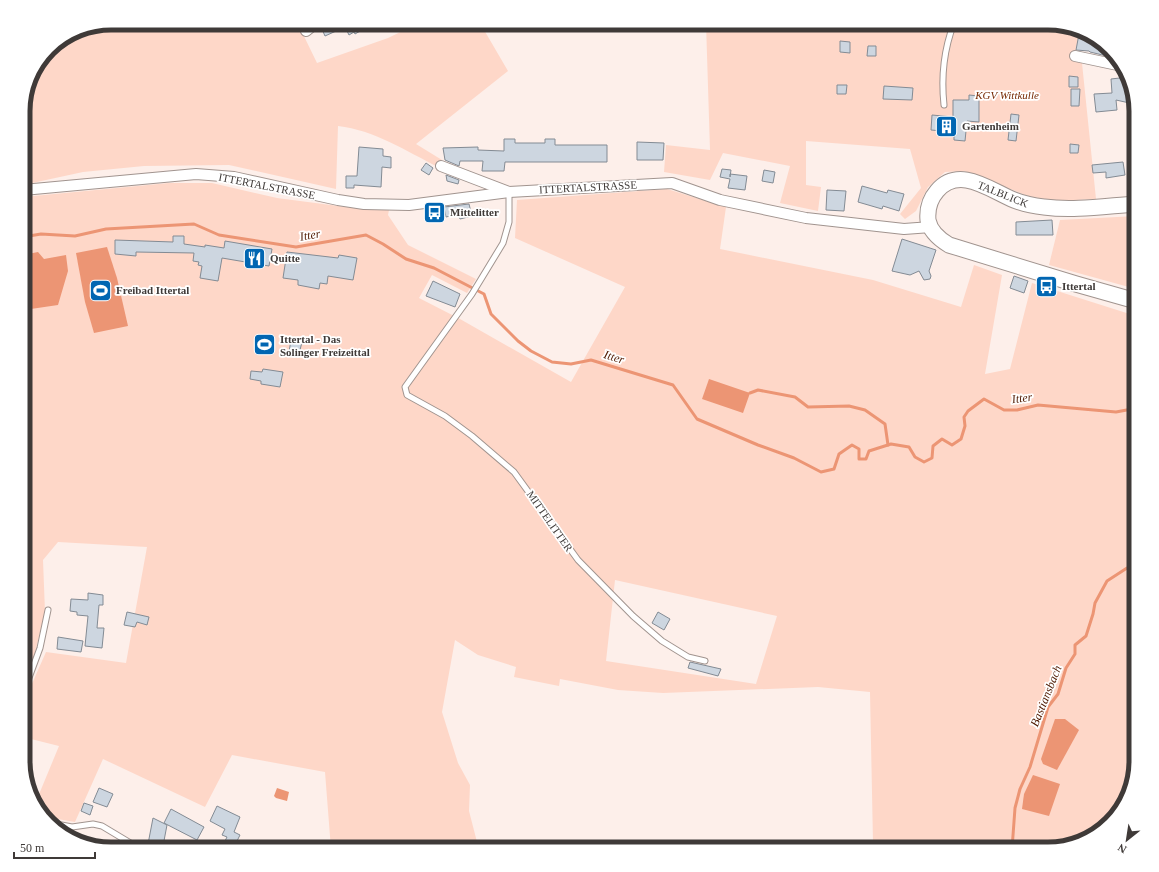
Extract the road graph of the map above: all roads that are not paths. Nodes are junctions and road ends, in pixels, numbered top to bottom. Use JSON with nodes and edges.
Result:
{"nodes":[{"id":1,"x":951,"y":30,"type":"edge"},
{"id":2,"x":1075,"y":56,"type":"dead end"},
{"id":3,"x":1114,"y":64,"type":"edge"},
{"id":4,"x":944,"y":105,"type":"dead end"},
{"id":5,"x":441,"y":166,"type":"dead end"},
{"id":6,"x":30,"y":189,"type":"edge"},
{"id":7,"x":509,"y":192,"type":"junction"},
{"id":8,"x":1129,"y":204,"type":"edge"},
{"id":9,"x":931,"y":228,"type":"junction"},
{"id":10,"x":1129,"y":298,"type":"edge"},
{"id":11,"x":48,"y":610,"type":"dead end"},
{"id":12,"x":705,"y":661,"type":"dead end"},
{"id":13,"x":30,"y":675,"type":"edge"},
{"id":14,"x":62,"y":825,"type":"edge"},
{"id":15,"x":129,"y":842,"type":"edge"}],
"edges":[{"from":1,"to":4,"type":"lane"},
{"from":2,"to":3,"type":"street"},
{"from":5,"to":7,"type":"street"},
{"from":6,"to":7,"type":"street","name":"ITTERTALSTRASSE"},
{"from":7,"to":9,"type":"street","name":"ITTERTALSTRASSE"},
{"from":7,"to":12,"type":"lane","name":"MITTELITTER"},
{"from":8,"to":9,"type":"main road","name":"TALBLICK"},
{"from":9,"to":10,"type":"main road"},
{"from":11,"to":13,"type":"lane"},
{"from":14,"to":15,"type":"lane"}]}
